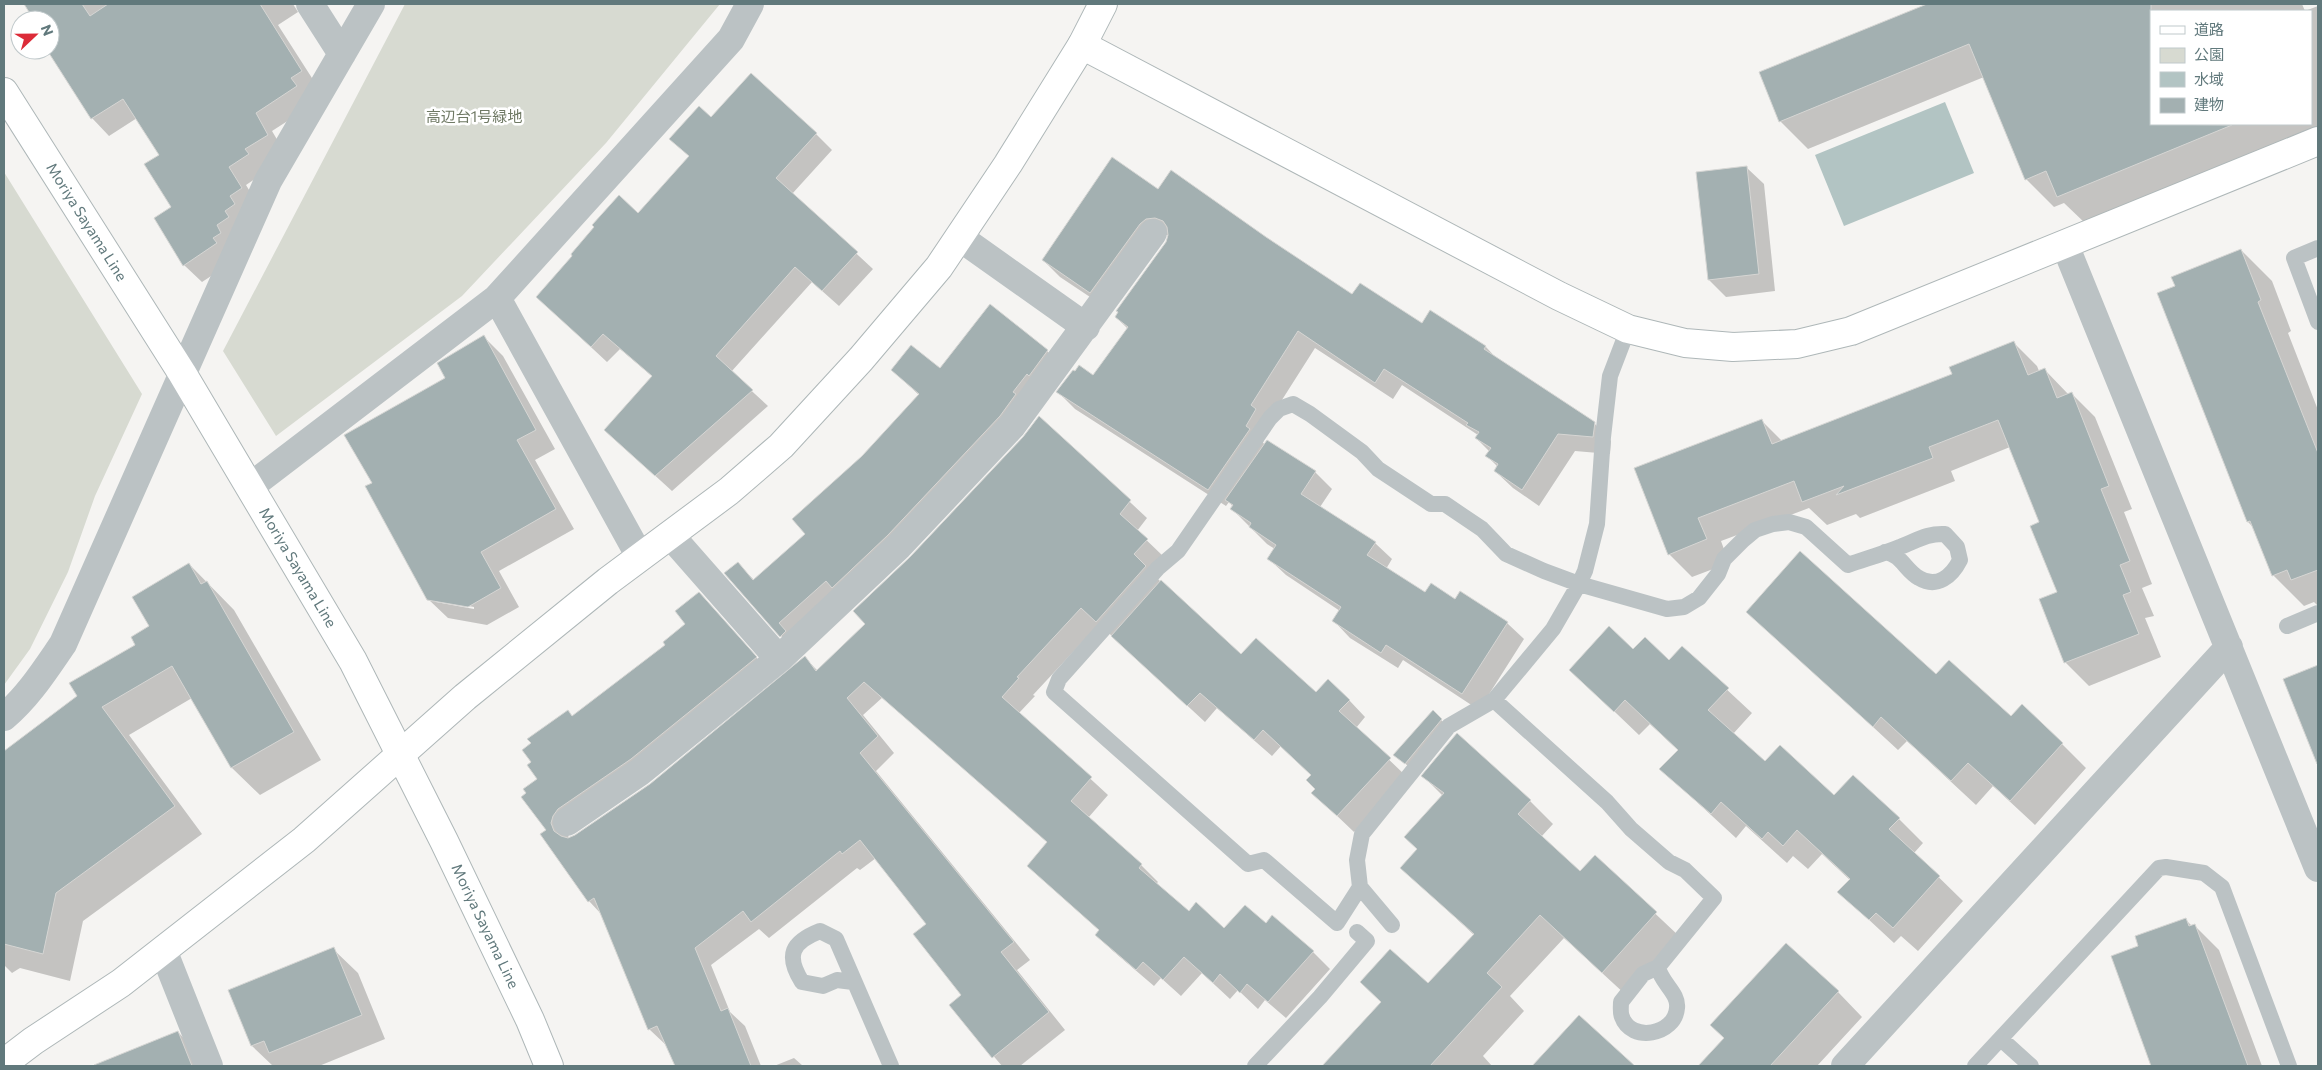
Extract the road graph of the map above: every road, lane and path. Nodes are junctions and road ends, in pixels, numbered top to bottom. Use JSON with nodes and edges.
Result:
{"nodes":[{"id":1,"x":310,"y":4,"type":"edge"},
{"id":2,"x":371,"y":4,"type":"edge"},
{"id":3,"x":750,"y":4,"type":"edge"},
{"id":4,"x":1103,"y":4,"type":"edge"},
{"id":5,"x":1082,"y":45,"type":"junction"},
{"id":6,"x":342,"y":54,"type":"junction"},
{"id":7,"x":4,"y":92,"type":"edge"},
{"id":8,"x":2318,"y":141,"type":"edge"},
{"id":9,"x":1154,"y":233,"type":"dead end"},
{"id":10,"x":959,"y":237,"type":"junction"},
{"id":11,"x":2065,"y":244,"type":"junction"},
{"id":12,"x":2318,"y":248,"type":"edge"},
{"id":13,"x":497,"y":298,"type":"junction"},
{"id":14,"x":2318,"y":322,"type":"edge"},
{"id":15,"x":1086,"y":327,"type":"junction"},
{"id":16,"x":1628,"y":329,"type":"junction"},
{"id":17,"x":182,"y":373,"type":"junction"},
{"id":18,"x":251,"y":486,"type":"junction"},
{"id":19,"x":670,"y":535,"type":"junction"},
{"id":20,"x":1885,"y":552,"type":"dead end"},
{"id":21,"x":640,"y":557,"type":"junction"},
{"id":22,"x":1579,"y":584,"type":"junction"},
{"id":23,"x":2318,"y":613,"type":"edge"},
{"id":24,"x":2287,"y":626,"type":"dead end"},
{"id":25,"x":2229,"y":648,"type":"junction"},
{"id":26,"x":779,"y":659,"type":"junction"},
{"id":27,"x":1494,"y":700,"type":"junction"},
{"id":28,"x":4,"y":717,"type":"edge"},
{"id":29,"x":401,"y":754,"type":"junction"},
{"id":30,"x":567,"y":822,"type":"dead end"},
{"id":31,"x":2318,"y":868,"type":"edge"},
{"id":32,"x":1360,"y":886,"type":"junction"},
{"id":33,"x":1392,"y":925,"type":"dead end"},
{"id":34,"x":1357,"y":932,"type":"dead end"},
{"id":35,"x":164,"y":950,"type":"junction"},
{"id":36,"x":1658,"y":967,"type":"dead end"},
{"id":37,"x":853,"y":982,"type":"dead end"},
{"id":38,"x":2001,"y":1039,"type":"junction"},
{"id":39,"x":4,"y":1063,"type":"edge"},
{"id":40,"x":209,"y":1066,"type":"edge"},
{"id":41,"x":549,"y":1066,"type":"edge"},
{"id":42,"x":891,"y":1066,"type":"edge"},
{"id":43,"x":1255,"y":1066,"type":"edge"},
{"id":44,"x":1845,"y":1066,"type":"edge"},
{"id":45,"x":1975,"y":1066,"type":"edge"},
{"id":46,"x":2031,"y":1066,"type":"edge"},
{"id":47,"x":2290,"y":1066,"type":"edge"}],
"edges":[{"from":1,"to":6,"type":"street"},
{"from":2,"to":6,"type":"street"},
{"from":3,"to":13,"type":"street"},
{"from":4,"to":5,"type":"street"},
{"from":5,"to":10,"type":"street"},
{"from":5,"to":16,"type":"street"},
{"from":6,"to":17,"type":"street"},
{"from":7,"to":17,"type":"street","name":"Moriya Sayama Line"},
{"from":8,"to":11,"type":"street"},
{"from":9,"to":15,"type":"street"},
{"from":10,"to":15,"type":"street"},
{"from":10,"to":19,"type":"street"},
{"from":11,"to":16,"type":"street"},
{"from":11,"to":25,"type":"street"},
{"from":12,"to":14,"type":"lane"},
{"from":13,"to":18,"type":"street"},
{"from":13,"to":21,"type":"street"},
{"from":15,"to":26,"type":"street"},
{"from":16,"to":22,"type":"lane"},
{"from":17,"to":18,"type":"street","name":"Moriya Sayama Line"},
{"from":17,"to":28,"type":"street"},
{"from":18,"to":29,"type":"street","name":"Moriya Sayama Line"},
{"from":19,"to":21,"type":"street"},
{"from":19,"to":26,"type":"street"},
{"from":20,"to":22,"type":"lane"},
{"from":21,"to":29,"type":"street"},
{"from":22,"to":27,"type":"lane"},
{"from":22,"to":32,"type":"lane"},
{"from":23,"to":24,"type":"lane"},
{"from":25,"to":31,"type":"street"},
{"from":25,"to":44,"type":"street"},
{"from":26,"to":30,"type":"street"},
{"from":27,"to":32,"type":"lane"},
{"from":27,"to":36,"type":"lane"},
{"from":29,"to":35,"type":"street"},
{"from":29,"to":41,"type":"street","name":"Moriya Sayama Line"},
{"from":32,"to":33,"type":"lane"},
{"from":34,"to":43,"type":"lane"},
{"from":35,"to":39,"type":"street"},
{"from":35,"to":40,"type":"street"},
{"from":37,"to":42,"type":"lane"},
{"from":38,"to":45,"type":"lane"},
{"from":38,"to":46,"type":"lane"},
{"from":38,"to":47,"type":"lane"}]}
